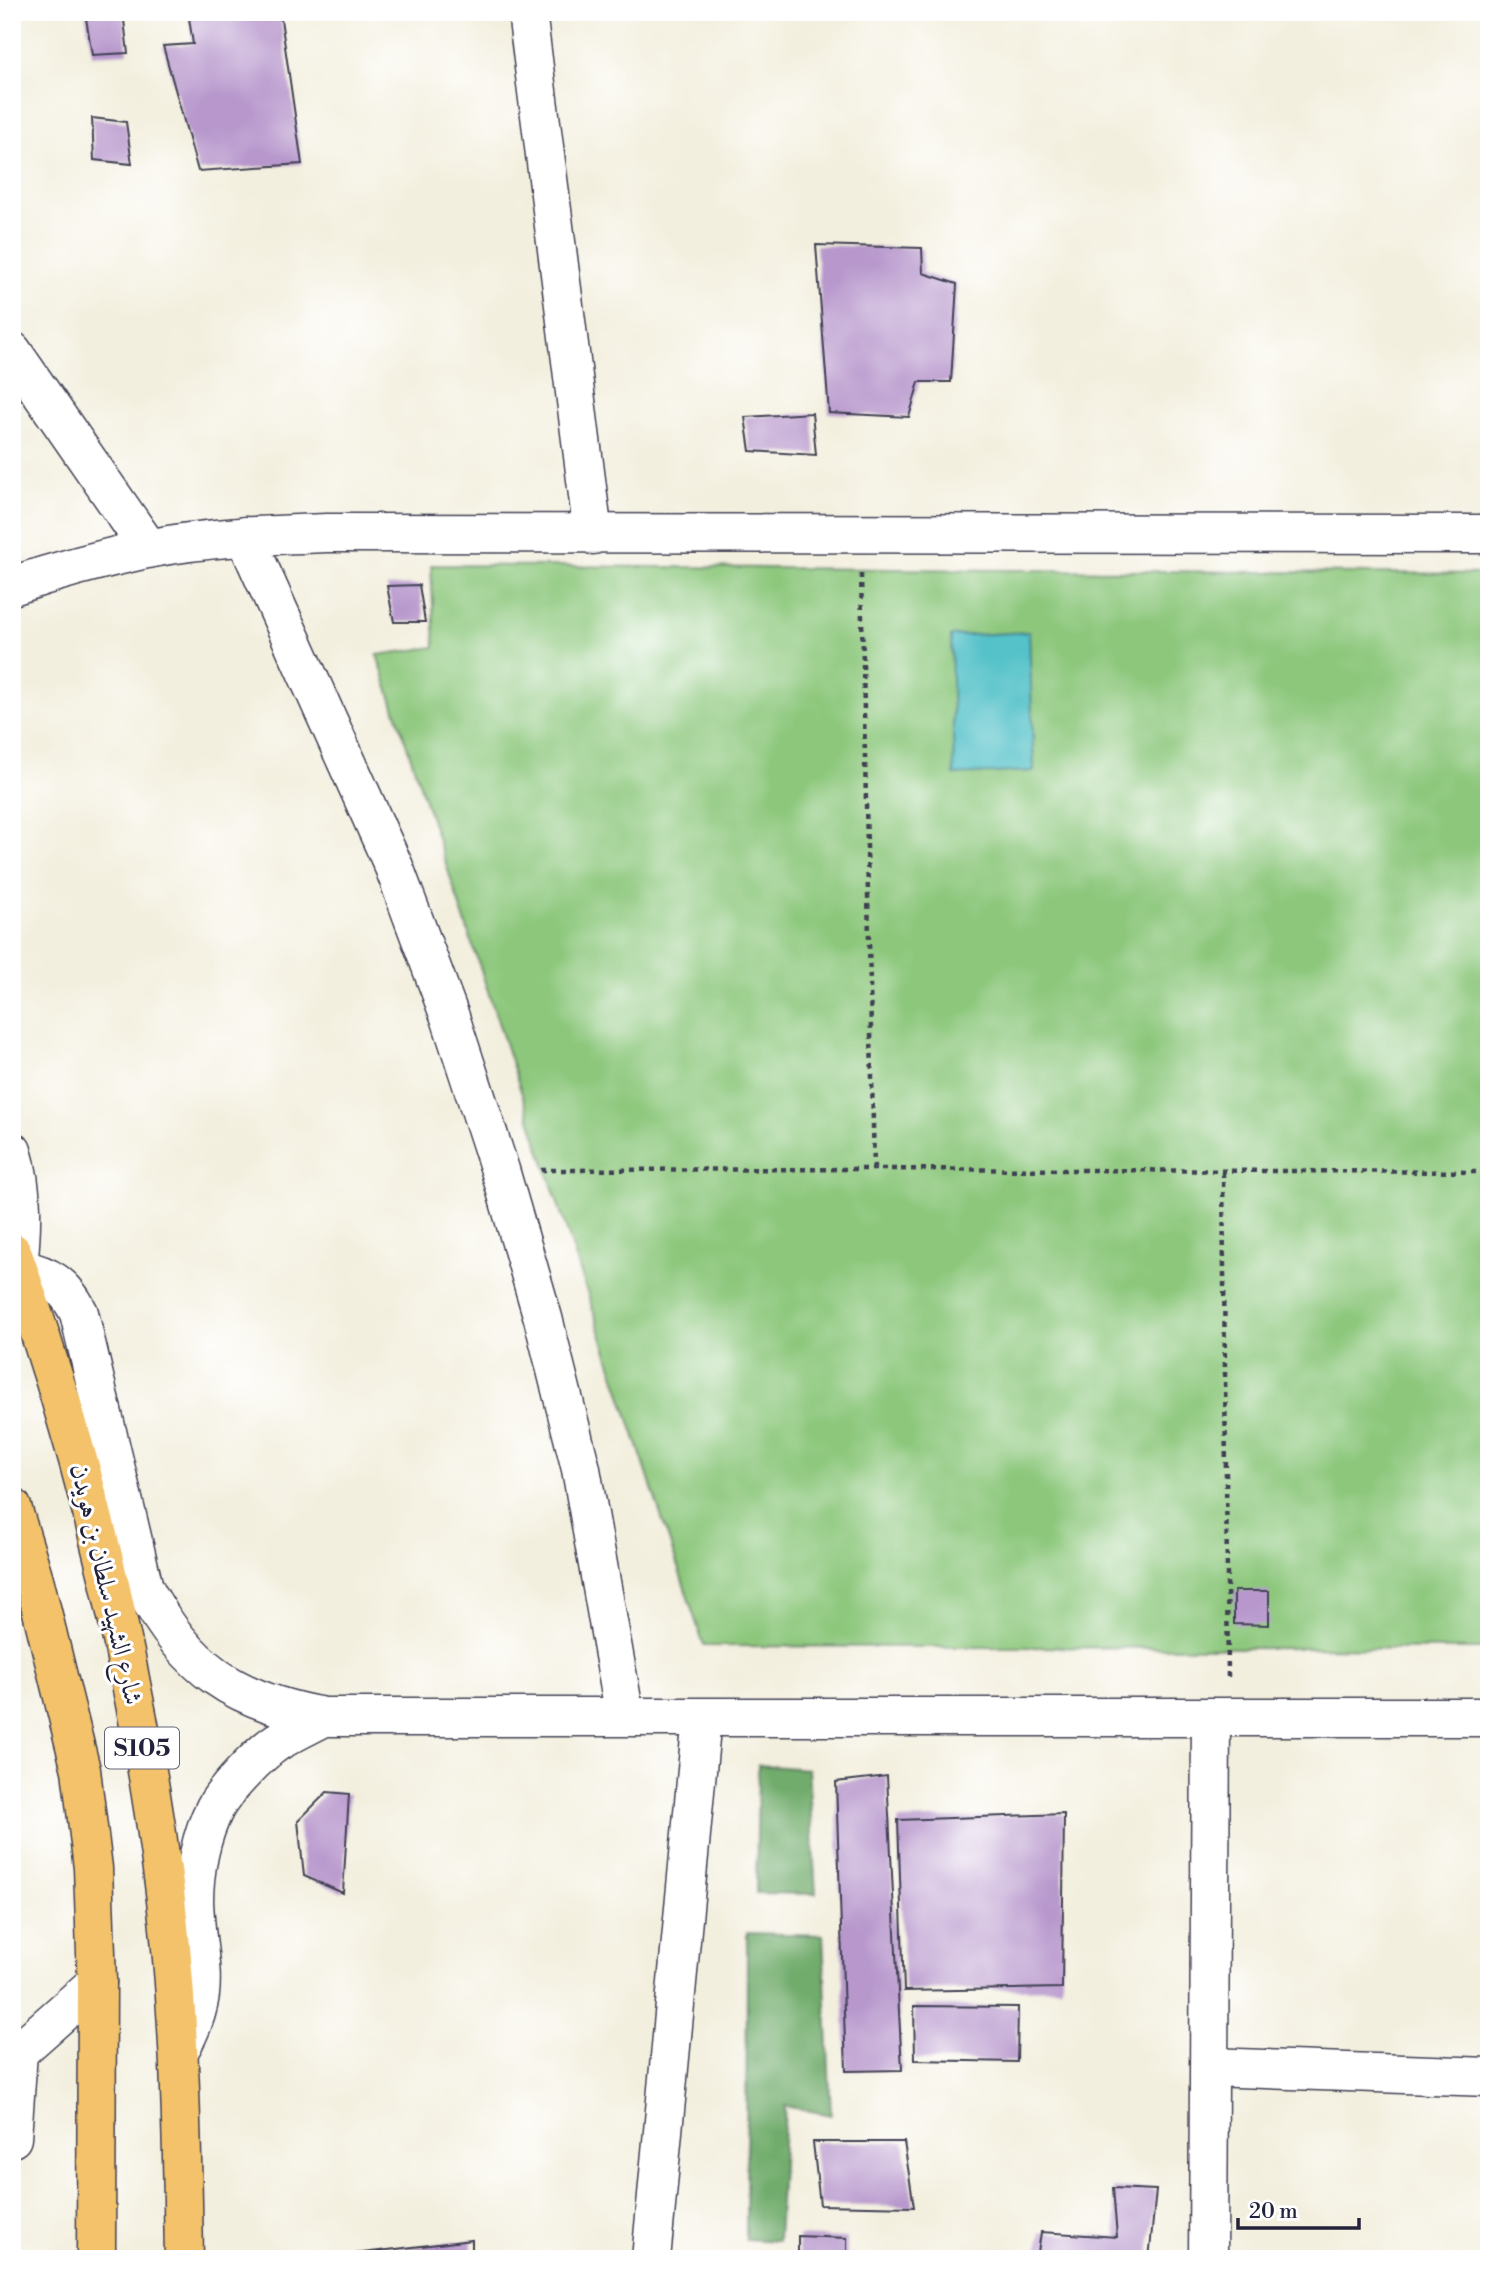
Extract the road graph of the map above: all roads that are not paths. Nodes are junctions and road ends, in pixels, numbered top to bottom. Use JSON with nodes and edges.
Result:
{"nodes":[{"id":1,"x":527,"y":12,"type":"edge"},
{"id":2,"x":12,"y":351,"type":"edge"},
{"id":3,"x":1489,"y":534,"type":"edge"},
{"id":4,"x":593,"y":535,"type":"junction"},
{"id":5,"x":245,"y":536,"type":"junction"},
{"id":6,"x":149,"y":549,"type":"junction"},
{"id":7,"x":12,"y":586,"type":"edge"},
{"id":8,"x":12,"y":1151,"type":"edge"},
{"id":9,"x":15,"y":1260,"type":"edge"},
{"id":10,"x":12,"y":1507,"type":"edge"},
{"id":11,"x":23,"y":1582,"type":"edge"},
{"id":12,"x":324,"y":1717,"type":"junction"},
{"id":13,"x":625,"y":1717,"type":"junction"},
{"id":14,"x":702,"y":1717,"type":"junction"},
{"id":15,"x":1220,"y":1717,"type":"junction"},
{"id":16,"x":1489,"y":1717,"type":"edge"},
{"id":17,"x":97,"y":1982,"type":"junction"},
{"id":18,"x":179,"y":2051,"type":"junction"},
{"id":19,"x":15,"y":2052,"type":"edge"},
{"id":20,"x":1209,"y":2067,"type":"junction"},
{"id":21,"x":1489,"y":2077,"type":"edge"},
{"id":22,"x":12,"y":2138,"type":"edge"},
{"id":23,"x":96,"y":2259,"type":"edge"},
{"id":24,"x":184,"y":2259,"type":"edge"},
{"id":25,"x":651,"y":2259,"type":"edge"},
{"id":26,"x":1208,"y":2259,"type":"edge"}],
"edges":[{"from":1,"to":4,"type":"street"},
{"from":2,"to":6,"type":"street"},
{"from":3,"to":4,"type":"street"},
{"from":4,"to":5,"type":"street"},
{"from":5,"to":6,"type":"street"},
{"from":5,"to":13,"type":"street"},
{"from":6,"to":7,"type":"street"},
{"from":8,"to":9,"type":"street"},
{"from":9,"to":12,"type":"street"},
{"from":9,"to":18,"type":"highway","name":"شارع الشهيد سلطان بن هويدن","number":"S105"},
{"from":10,"to":11,"type":"highway","number":"S105"},
{"from":11,"to":17,"type":"highway","number":"S105"},
{"from":12,"to":13,"type":"street"},
{"from":12,"to":18,"type":"street"},
{"from":13,"to":14,"type":"street"},
{"from":14,"to":15,"type":"street"},
{"from":14,"to":25,"type":"street"},
{"from":15,"to":16,"type":"street"},
{"from":15,"to":20,"type":"street"},
{"from":17,"to":19,"type":"street"},
{"from":17,"to":23,"type":"highway","number":"S105"},
{"from":18,"to":24,"type":"highway","name":"شارع الشهيد سلطان بن هويدن","number":"S105"},
{"from":19,"to":22,"type":"street"},
{"from":20,"to":21,"type":"street"},
{"from":20,"to":26,"type":"street"}]}
